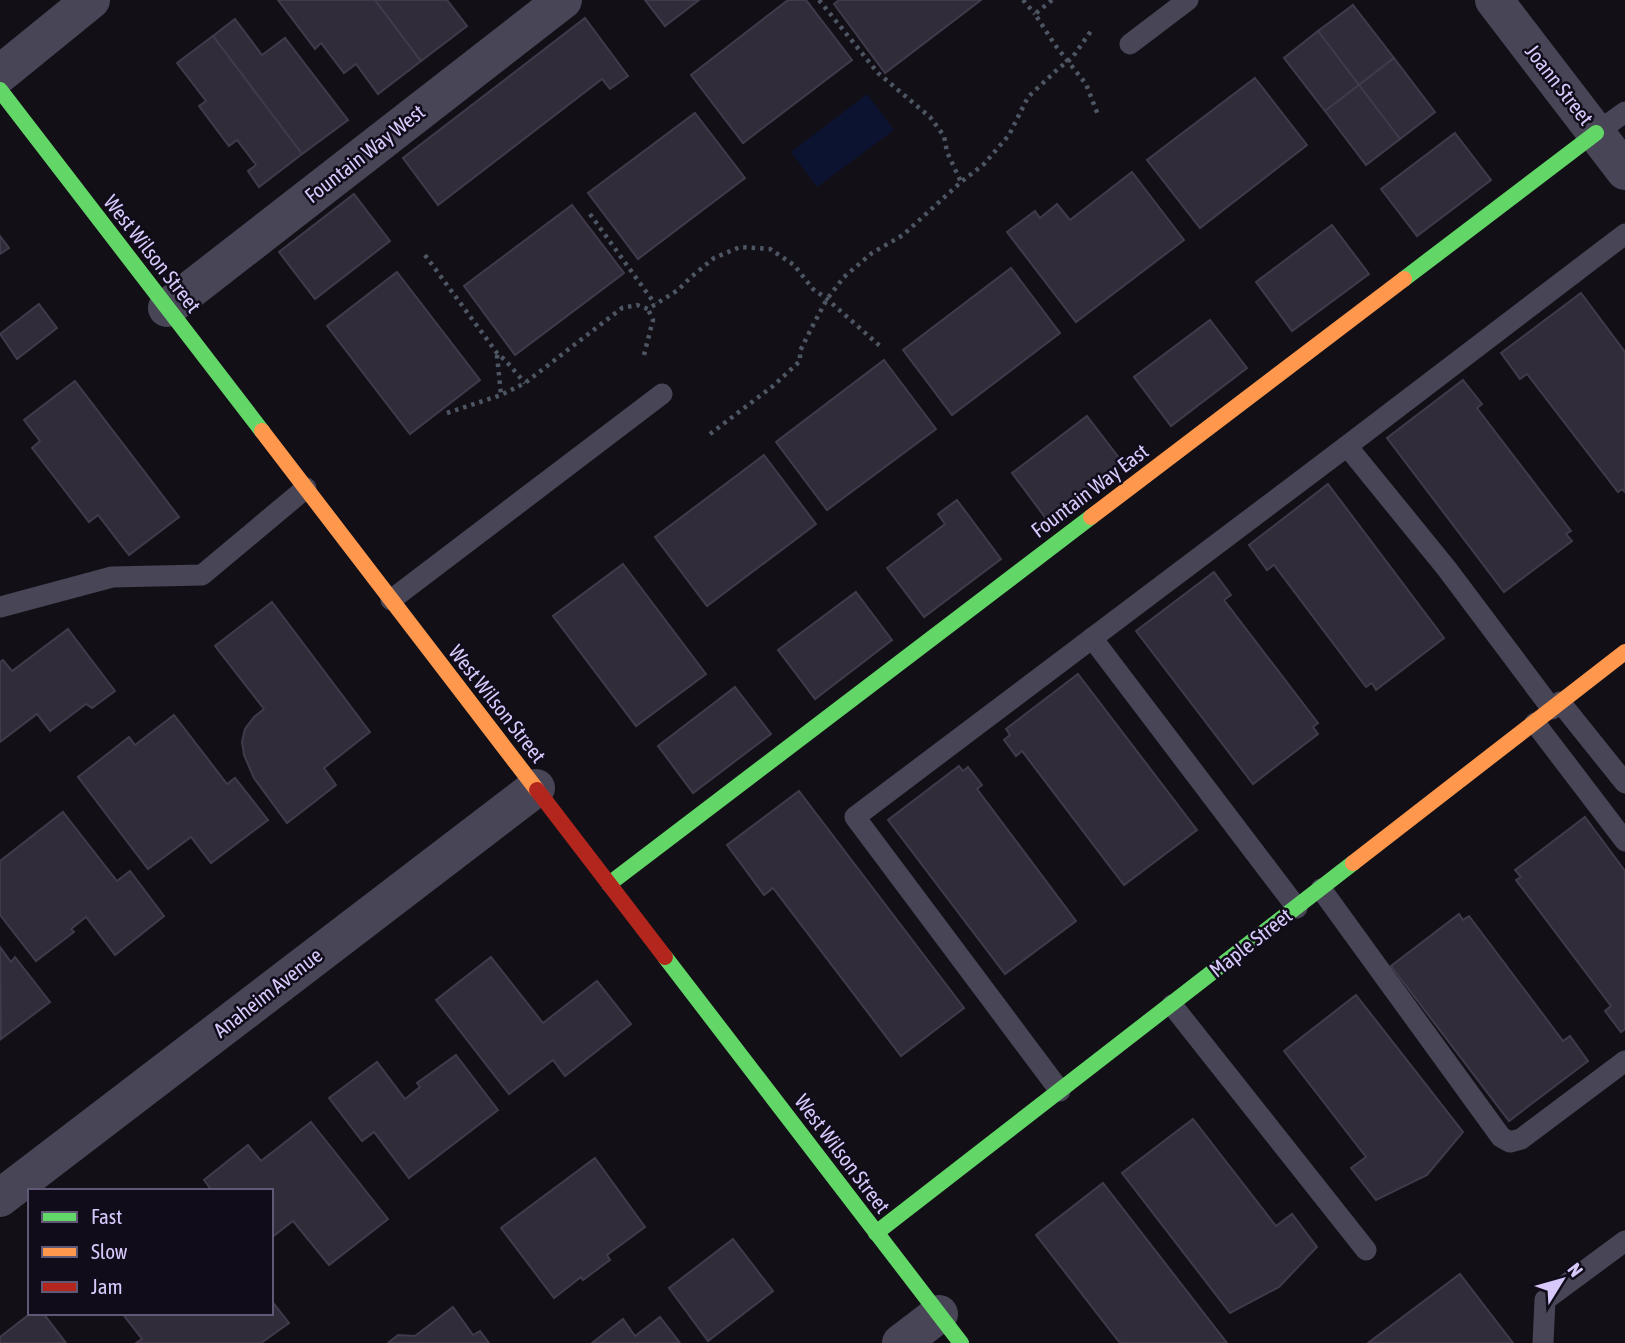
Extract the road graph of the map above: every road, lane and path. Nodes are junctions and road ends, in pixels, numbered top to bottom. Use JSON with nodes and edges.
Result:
{"nodes":[{"id":1,"x":91,"y":0,"type":"edge"},
{"id":2,"x":563,"y":0,"type":"edge"},
{"id":3,"x":819,"y":0,"type":"edge"},
{"id":4,"x":1023,"y":0,"type":"edge"},
{"id":5,"x":1052,"y":0,"type":"edge"},
{"id":6,"x":1188,"y":0,"type":"edge"},
{"id":7,"x":1494,"y":0,"type":"edge"},
{"id":8,"x":1035,"y":14,"type":"junction"},
{"id":9,"x":1100,"y":19,"type":"dead end"},
{"id":10,"x":1129,"y":44,"type":"dead end"},
{"id":11,"x":1068,"y":61,"type":"junction"},
{"id":12,"x":0,"y":74,"type":"edge"},
{"id":13,"x":0,"y":90,"type":"edge"},
{"id":14,"x":1098,"y":115,"type":"dead end"},
{"id":15,"x":1611,"y":123,"type":"edge"},
{"id":16,"x":1625,"y":171,"type":"edge"},
{"id":17,"x":961,"y":182,"type":"junction"},
{"id":18,"x":590,"y":214,"type":"dead end"},
{"id":19,"x":1625,"y":234,"type":"edge"},
{"id":20,"x":425,"y":255,"type":"dead end"},
{"id":21,"x":827,"y":299,"type":"junction"},
{"id":22,"x":655,"y":304,"type":"junction"},
{"id":23,"x":167,"y":308,"type":"junction"},
{"id":24,"x":648,"y":309,"type":"junction"},
{"id":25,"x":880,"y":346,"type":"dead end"},
{"id":26,"x":497,"y":353,"type":"junction"},
{"id":27,"x":644,"y":355,"type":"dead end"},
{"id":28,"x":525,"y":383,"type":"junction"},
{"id":29,"x":662,"y":394,"type":"dead end"},
{"id":30,"x":501,"y":396,"type":"junction"},
{"id":31,"x":447,"y":413,"type":"dead end"},
{"id":32,"x":710,"y":434,"type":"dead end"},
{"id":33,"x":1347,"y":446,"type":"junction"},
{"id":34,"x":306,"y":488,"type":"junction"},
{"id":35,"x":391,"y":600,"type":"junction"},
{"id":36,"x":0,"y":607,"type":"edge"},
{"id":37,"x":1091,"y":638,"type":"junction"},
{"id":38,"x":1625,"y":652,"type":"edge"},
{"id":39,"x":1556,"y":706,"type":"junction"},
{"id":40,"x":1535,"y":723,"type":"junction"},
{"id":41,"x":1625,"y":783,"type":"edge"},
{"id":42,"x":536,"y":788,"type":"junction"},
{"id":43,"x":1625,"y":841,"type":"edge"},
{"id":44,"x":609,"y":884,"type":"junction"},
{"id":45,"x":1321,"y":889,"type":"junction"},
{"id":46,"x":1297,"y":908,"type":"junction"},
{"id":47,"x":1172,"y":1005,"type":"junction"},
{"id":48,"x":1625,"y":1061,"type":"edge"},
{"id":49,"x":1060,"y":1091,"type":"junction"},
{"id":50,"x":0,"y":1198,"type":"edge"},
{"id":51,"x":876,"y":1233,"type":"junction"},
{"id":52,"x":1625,"y":1241,"type":"edge"},
{"id":53,"x":1366,"y":1250,"type":"dead end"},
{"id":54,"x":950,"y":1329,"type":"edge"},
{"id":55,"x":901,"y":1343,"type":"edge"},
{"id":56,"x":1543,"y":1343,"type":"edge"}],
"edges":[{"from":1,"to":12,"type":"street"},
{"from":2,"to":23,"type":"street","name":"Fountain Way West"},
{"from":3,"to":17,"type":"path"},
{"from":4,"to":8,"type":"path"},
{"from":5,"to":8,"type":"path"},
{"from":6,"to":10,"type":"lane"},
{"from":7,"to":15,"type":"street","name":"Joann Street"},
{"from":8,"to":11,"type":"path"},
{"from":9,"to":11,"type":"path"},
{"from":11,"to":14,"type":"path"},
{"from":11,"to":17,"type":"path"},
{"from":13,"to":23,"type":"street","name":"West Wilson Street"},
{"from":15,"to":16,"type":"street","name":"Joann Street"},
{"from":15,"to":44,"type":"street","name":"Fountain Way East"},
{"from":17,"to":21,"type":"path"},
{"from":18,"to":22,"type":"path"},
{"from":19,"to":33,"type":"lane"},
{"from":20,"to":26,"type":"path"},
{"from":21,"to":22,"type":"path"},
{"from":21,"to":25,"type":"path"},
{"from":21,"to":32,"type":"path"},
{"from":22,"to":24,"type":"path"},
{"from":23,"to":34,"type":"street","name":"West Wilson Street"},
{"from":24,"to":27,"type":"path"},
{"from":24,"to":28,"type":"path"},
{"from":26,"to":28,"type":"path"},
{"from":26,"to":30,"type":"path"},
{"from":28,"to":30,"type":"path"},
{"from":29,"to":35,"type":"lane"},
{"from":30,"to":31,"type":"path"},
{"from":33,"to":37,"type":"lane"},
{"from":33,"to":39,"type":"lane"},
{"from":34,"to":35,"type":"street","name":"West Wilson Street"},
{"from":34,"to":36,"type":"lane"},
{"from":35,"to":42,"type":"street","name":"West Wilson Street"},
{"from":37,"to":46,"type":"lane"},
{"from":37,"to":49,"type":"lane"},
{"from":38,"to":39,"type":"street","name":"Maple Street"},
{"from":39,"to":40,"type":"street","name":"Maple Street"},
{"from":39,"to":41,"type":"lane"},
{"from":40,"to":43,"type":"lane"},
{"from":40,"to":45,"type":"street","name":"Maple Street"},
{"from":42,"to":44,"type":"street","name":"West Wilson Street"},
{"from":42,"to":50,"type":"street","name":"Anaheim Avenue"},
{"from":44,"to":51,"type":"street","name":"West Wilson Street"},
{"from":45,"to":46,"type":"street","name":"Maple Street"},
{"from":45,"to":48,"type":"lane"},
{"from":46,"to":47,"type":"street","name":"Maple Street"},
{"from":47,"to":49,"type":"street","name":"Maple Street"},
{"from":47,"to":53,"type":"lane"},
{"from":49,"to":51,"type":"street","name":"Maple Street"},
{"from":51,"to":54,"type":"street","name":"West Wilson Street"},
{"from":52,"to":56,"type":"lane"},
{"from":54,"to":55,"type":"street"}]}
